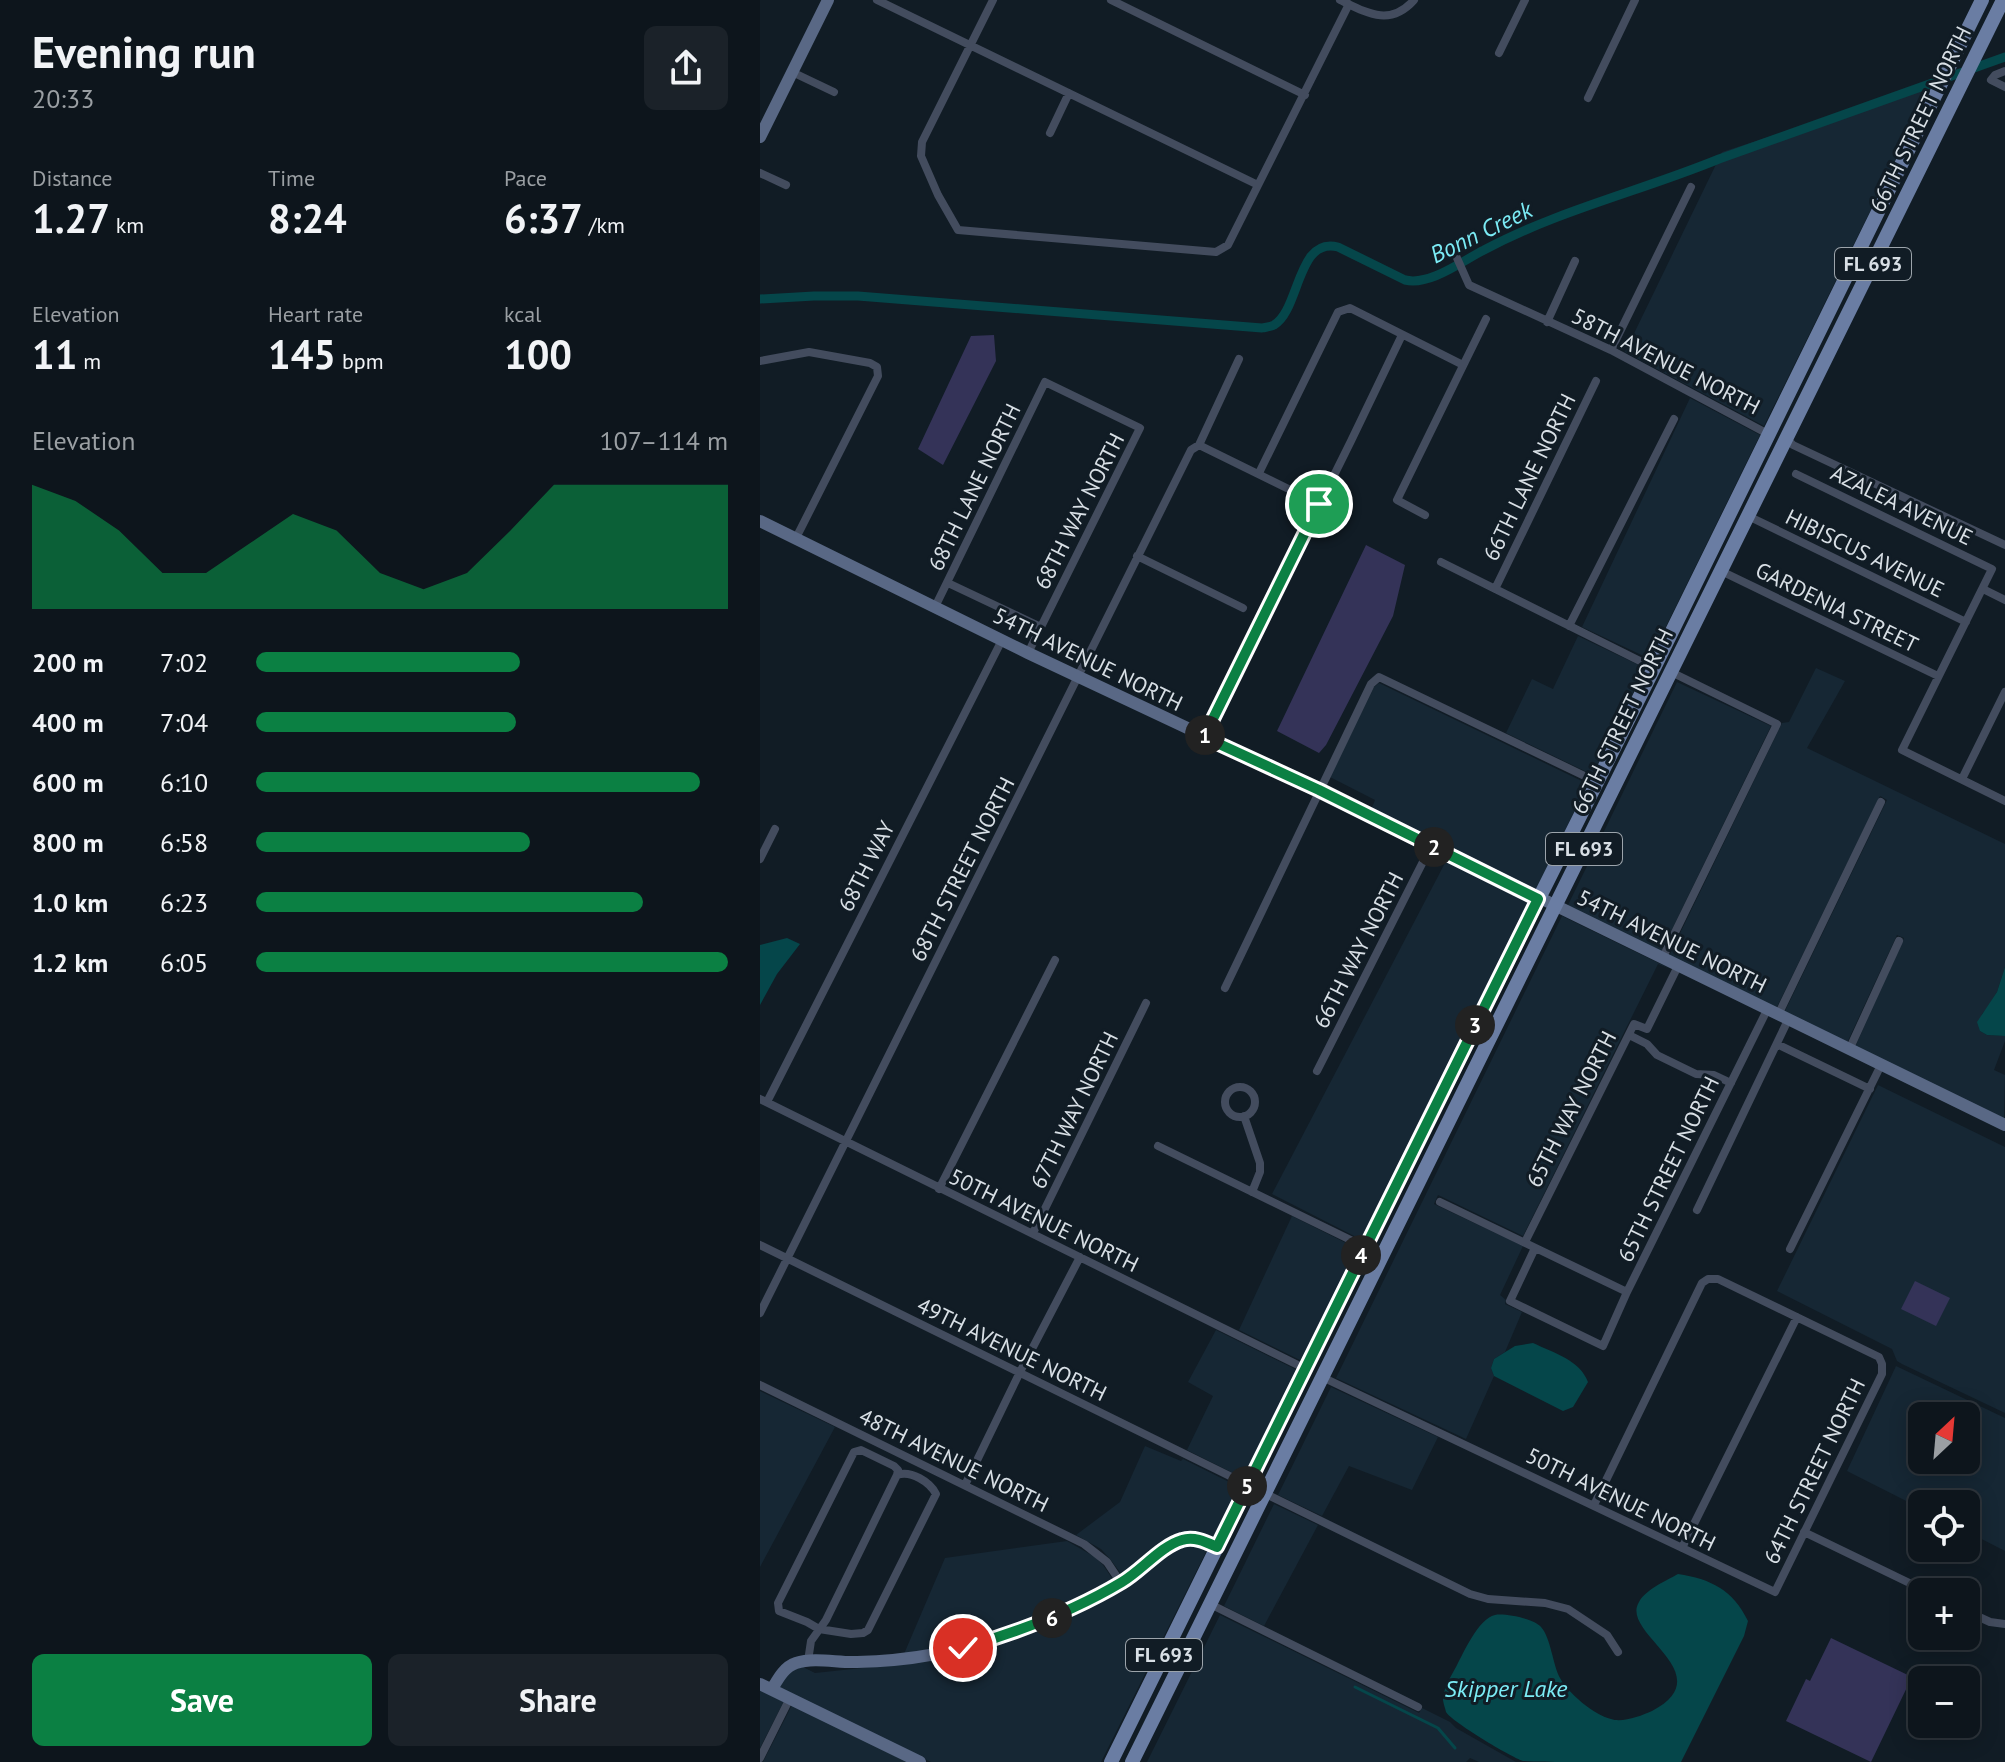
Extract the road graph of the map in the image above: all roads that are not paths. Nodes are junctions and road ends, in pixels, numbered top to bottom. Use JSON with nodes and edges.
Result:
{"nodes":[{"id":1,"x":828,"y":0,"type":"edge"},
{"id":2,"x":877,"y":0,"type":"edge"},
{"id":3,"x":993,"y":0,"type":"edge"},
{"id":4,"x":1111,"y":0,"type":"edge"},
{"id":5,"x":1414,"y":0,"type":"edge"},
{"id":6,"x":1525,"y":0,"type":"edge"},
{"id":7,"x":1635,"y":0,"type":"edge"},
{"id":8,"x":1982,"y":0,"type":"edge"},
{"id":9,"x":2003,"y":0,"type":"edge"},
{"id":10,"x":1344,"y":2,"type":"edge"},
{"id":11,"x":969,"y":45,"type":"junction"},
{"id":12,"x":1499,"y":53,"type":"dead end"},
{"id":13,"x":2005,"y":71,"type":"edge"},
{"id":14,"x":792,"y":72,"type":"junction"},
{"id":15,"x":2005,"y":87,"type":"edge"},
{"id":16,"x":834,"y":92,"type":"dead end"},
{"id":17,"x":1069,"y":93,"type":"junction"},
{"id":18,"x":1305,"y":95,"type":"junction"},
{"id":19,"x":1588,"y":98,"type":"dead end"},
{"id":20,"x":1050,"y":133,"type":"dead end"},
{"id":21,"x":760,"y":137,"type":"edge"},
{"id":22,"x":760,"y":173,"type":"edge"},
{"id":23,"x":786,"y":185,"type":"dead end"},
{"id":24,"x":1258,"y":185,"type":"junction"},
{"id":25,"x":1691,"y":187,"type":"dead end"},
{"id":26,"x":1454,"y":252,"type":"dead end"},
{"id":27,"x":1575,"y":261,"type":"dead end"},
{"id":28,"x":1486,"y":319,"type":"dead end"},
{"id":29,"x":1547,"y":322,"type":"junction"},
{"id":30,"x":1822,"y":324,"type":"junction"},
{"id":31,"x":1402,"y":335,"type":"junction"},
{"id":32,"x":1611,"y":350,"type":"junction"},
{"id":33,"x":1239,"y":359,"type":"dead end"},
{"id":34,"x":760,"y":361,"type":"edge"},
{"id":35,"x":1463,"y":365,"type":"junction"},
{"id":36,"x":1596,"y":381,"type":"dead end"},
{"id":37,"x":1045,"y":382,"type":"joint"},
{"id":38,"x":1674,"y":419,"type":"dead end"},
{"id":39,"x":1768,"y":434,"type":"junction"},
{"id":40,"x":1786,"y":438,"type":"junction"},
{"id":41,"x":1199,"y":445,"type":"junction"},
{"id":42,"x":1259,"y":473,"type":"junction"},
{"id":43,"x":1796,"y":474,"type":"dead end"},
{"id":44,"x":1319,"y":504,"type":"junction"},
{"id":45,"x":1425,"y":515,"type":"dead end"},
{"id":46,"x":760,"y":521,"type":"edge"},
{"id":47,"x":1746,"y":521,"type":"junction"},
{"id":48,"x":796,"y":538,"type":"junction"},
{"id":49,"x":2005,"y":545,"type":"edge"},
{"id":50,"x":1137,"y":556,"type":"junction"},
{"id":51,"x":1441,"y":562,"type":"dead end"},
{"id":52,"x":1721,"y":571,"type":"junction"},
{"id":53,"x":1697,"y":580,"type":"junction"},
{"id":54,"x":948,"y":583,"type":"junction"},
{"id":55,"x":1495,"y":589,"type":"junction"},
{"id":56,"x":1983,"y":589,"type":"junction"},
{"id":57,"x":2005,"y":600,"type":"edge"},
{"id":58,"x":935,"y":607,"type":"junction"},
{"id":59,"x":1243,"y":608,"type":"dead end"},
{"id":60,"x":1966,"y":622,"type":"junction"},
{"id":61,"x":1569,"y":626,"type":"junction"},
{"id":62,"x":1041,"y":627,"type":"junction"},
{"id":63,"x":1002,"y":640,"type":"junction"},
{"id":64,"x":1028,"y":653,"type":"junction"},
{"id":65,"x":1654,"y":668,"type":"junction"},
{"id":66,"x":1671,"y":672,"type":"junction"},
{"id":67,"x":1938,"y":676,"type":"junction"},
{"id":68,"x":1079,"y":677,"type":"junction"},
{"id":69,"x":2005,"y":692,"type":"edge"},
{"id":70,"x":1204,"y":737,"type":"junction"},
{"id":71,"x":1629,"y":757,"type":"junction"},
{"id":72,"x":1962,"y":779,"type":"junction"},
{"id":73,"x":1597,"y":782,"type":"junction"},
{"id":74,"x":1319,"y":790,"type":"junction"},
{"id":75,"x":2005,"y":801,"type":"edge"},
{"id":76,"x":1881,"y":802,"type":"dead end"},
{"id":77,"x":775,"y":829,"type":"dead end"},
{"id":78,"x":1431,"y":846,"type":"junction"},
{"id":79,"x":760,"y":859,"type":"edge"},
{"id":80,"x":1538,"y":899,"type":"junction"},
{"id":81,"x":1556,"y":907,"type":"junction"},
{"id":82,"x":1899,"y":941,"type":"dead end"},
{"id":83,"x":1662,"y":959,"type":"junction"},
{"id":84,"x":1055,"y":960,"type":"dead end"},
{"id":85,"x":1678,"y":966,"type":"junction"},
{"id":86,"x":1225,"y":988,"type":"dead end"},
{"id":87,"x":1146,"y":1003,"type":"dead end"},
{"id":88,"x":1778,"y":1015,"type":"junction"},
{"id":89,"x":1473,"y":1031,"type":"junction"},
{"id":90,"x":1629,"y":1035,"type":"junction"},
{"id":91,"x":1777,"y":1044,"type":"junction"},
{"id":92,"x":1849,"y":1050,"type":"junction"},
{"id":93,"x":1881,"y":1065,"type":"junction"},
{"id":94,"x":1317,"y":1071,"type":"dead end"},
{"id":95,"x":1469,"y":1081,"type":"junction"},
{"id":96,"x":1731,"y":1083,"type":"junction"},
{"id":97,"x":1444,"y":1087,"type":"junction"},
{"id":98,"x":1870,"y":1089,"type":"junction"},
{"id":99,"x":763,"y":1100,"type":"edge"},
{"id":100,"x":1244,"y":1116,"type":"dead end"},
{"id":101,"x":2005,"y":1125,"type":"edge"},
{"id":102,"x":1418,"y":1139,"type":"junction"},
{"id":103,"x":1439,"y":1141,"type":"junction"},
{"id":104,"x":846,"y":1142,"type":"junction"},
{"id":105,"x":1158,"y":1146,"type":"dead end"},
{"id":106,"x":939,"y":1189,"type":"junction"},
{"id":107,"x":1252,"y":1192,"type":"junction"},
{"id":108,"x":1440,"y":1202,"type":"dead end"},
{"id":109,"x":1697,"y":1210,"type":"dead end"},
{"id":110,"x":1033,"y":1233,"type":"junction"},
{"id":111,"x":1525,"y":1242,"type":"junction"},
{"id":112,"x":1388,"y":1243,"type":"junction"},
{"id":113,"x":760,"y":1245,"type":"edge"},
{"id":114,"x":1365,"y":1247,"type":"junction"},
{"id":115,"x":1535,"y":1248,"type":"junction"},
{"id":116,"x":1790,"y":1249,"type":"dead end"},
{"id":117,"x":1080,"y":1257,"type":"junction"},
{"id":118,"x":787,"y":1259,"type":"junction"},
{"id":119,"x":1348,"y":1281,"type":"junction"},
{"id":120,"x":1627,"y":1292,"type":"junction"},
{"id":121,"x":760,"y":1313,"type":"edge"},
{"id":122,"x":1797,"y":1317,"type":"junction"},
{"id":123,"x":1306,"y":1369,"type":"junction"},
{"id":124,"x":1020,"y":1372,"type":"junction"},
{"id":125,"x":1322,"y":1377,"type":"junction"},
{"id":126,"x":760,"y":1385,"type":"edge"},
{"id":127,"x":1289,"y":1444,"type":"junction"},
{"id":128,"x":897,"y":1475,"type":"junction"},
{"id":129,"x":965,"y":1485,"type":"junction"},
{"id":130,"x":1248,"y":1485,"type":"junction"},
{"id":131,"x":1266,"y":1494,"type":"junction"},
{"id":132,"x":1594,"y":1505,"type":"junction"},
{"id":133,"x":1227,"y":1527,"type":"junction"},
{"id":134,"x":1804,"y":1532,"type":"junction"},
{"id":135,"x":1217,"y":1547,"type":"junction"},
{"id":136,"x":1682,"y":1548,"type":"junction"},
{"id":137,"x":1908,"y":1582,"type":"edge"},
{"id":138,"x":1121,"y":1583,"type":"junction"},
{"id":139,"x":1775,"y":1592,"type":"joint"},
{"id":140,"x":1210,"y":1604,"type":"junction"},
{"id":141,"x":1980,"y":1617,"type":"edge"},
{"id":142,"x":2005,"y":1624,"type":"edge"},
{"id":143,"x":819,"y":1629,"type":"junction"},
{"id":144,"x":1618,"y":1652,"type":"dead end"},
{"id":145,"x":808,"y":1661,"type":"junction"},
{"id":146,"x":766,"y":1686,"type":"edge"},
{"id":147,"x":790,"y":1698,"type":"junction"},
{"id":148,"x":1418,"y":1707,"type":"dead end"},
{"id":149,"x":760,"y":1758,"type":"edge"},
{"id":150,"x":920,"y":1762,"type":"edge"},
{"id":151,"x":1111,"y":1762,"type":"edge"},
{"id":152,"x":1132,"y":1762,"type":"edge"}],
"edges":[{"from":1,"to":14,"type":"main road"},
{"from":2,"to":11,"type":"street"},
{"from":3,"to":11,"type":"street"},
{"from":4,"to":18,"type":"street"},
{"from":5,"to":10,"type":"street"},
{"from":6,"to":12,"type":"street"},
{"from":7,"to":19,"type":"street"},
{"from":8,"to":30,"type":"main road","name":"66TH STREET NORTH","number":"FL 693"},
{"from":9,"to":40,"type":"main road","name":"66TH STREET NORTH","number":"FL 693"},
{"from":10,"to":18,"type":"street"},
{"from":11,"to":17,"type":"street"},
{"from":11,"to":24,"type":"street"},
{"from":13,"to":15,"type":"street"},
{"from":14,"to":16,"type":"street"},
{"from":14,"to":21,"type":"main road"},
{"from":17,"to":20,"type":"street"},
{"from":17,"to":24,"type":"street"},
{"from":18,"to":24,"type":"street"},
{"from":22,"to":23,"type":"street"},
{"from":25,"to":32,"type":"street"},
{"from":26,"to":29,"type":"street","name":"58TH AVENUE NORTH"},
{"from":27,"to":29,"type":"street"},
{"from":28,"to":35,"type":"street"},
{"from":29,"to":32,"type":"street","name":"58TH AVENUE NORTH"},
{"from":30,"to":39,"type":"main road","name":"66TH STREET NORTH","number":"FL 693"},
{"from":30,"to":40,"type":"main road"},
{"from":31,"to":35,"type":"street"},
{"from":31,"to":42,"type":"street"},
{"from":31,"to":44,"type":"street"},
{"from":32,"to":39,"type":"street","name":"58TH AVENUE NORTH"},
{"from":33,"to":41,"type":"street","name":"68TH STREET NORTH"},
{"from":34,"to":48,"type":"street"},
{"from":35,"to":45,"type":"street"},
{"from":36,"to":55,"type":"street","name":"66TH LANE NORTH"},
{"from":37,"to":54,"type":"street","name":"68TH LANE NORTH"},
{"from":37,"to":62,"type":"street","name":"68TH WAY NORTH"},
{"from":38,"to":61,"type":"street"},
{"from":39,"to":47,"type":"main road"},
{"from":39,"to":53,"type":"main road","name":"66TH STREET NORTH","number":"FL 693"},
{"from":40,"to":47,"type":"main road","name":"66TH STREET NORTH","number":"FL 693"},
{"from":40,"to":49,"type":"street"},
{"from":41,"to":42,"type":"street"},
{"from":41,"to":50,"type":"street","name":"68TH STREET NORTH"},
{"from":42,"to":44,"type":"street"},
{"from":43,"to":56,"type":"street","name":"AZALEA AVENUE"},
{"from":44,"to":70,"type":"street"},
{"from":46,"to":48,"type":"main road","name":"54TH AVENUE NORTH"},
{"from":47,"to":52,"type":"main road","name":"66TH STREET NORTH","number":"FL 693"},
{"from":47,"to":60,"type":"street","name":"HIBISCUS AVENUE"},
{"from":48,"to":58,"type":"main road","name":"54TH AVENUE NORTH"},
{"from":50,"to":59,"type":"street"},
{"from":50,"to":68,"type":"street","name":"68TH STREET NORTH"},
{"from":51,"to":55,"type":"street"},
{"from":52,"to":66,"type":"main road","name":"66TH STREET NORTH","number":"FL 693"},
{"from":52,"to":67,"type":"street","name":"GARDENIA STREET"},
{"from":53,"to":65,"type":"main road","name":"66TH STREET NORTH","number":"FL 693"},
{"from":53,"to":66,"type":"main road"},
{"from":54,"to":58,"type":"street","name":"68TH LANE NORTH"},
{"from":54,"to":62,"type":"street"},
{"from":55,"to":61,"type":"street"},
{"from":56,"to":57,"type":"street"},
{"from":56,"to":60,"type":"street"},
{"from":58,"to":63,"type":"main road","name":"54TH AVENUE NORTH"},
{"from":60,"to":67,"type":"street"},
{"from":61,"to":65,"type":"street"},
{"from":62,"to":64,"type":"street","name":"68TH WAY NORTH"},
{"from":63,"to":64,"type":"main road","name":"54TH AVENUE NORTH"},
{"from":63,"to":99,"type":"street","name":"68TH WAY"},
{"from":64,"to":68,"type":"main road","name":"54TH AVENUE NORTH"},
{"from":65,"to":71,"type":"main road"},
{"from":65,"to":73,"type":"main road","name":"66TH STREET NORTH","number":"FL 693"},
{"from":66,"to":71,"type":"main road","name":"66TH STREET NORTH","number":"FL 693"},
{"from":66,"to":83,"type":"street"},
{"from":67,"to":72,"type":"street"},
{"from":68,"to":70,"type":"main road","name":"54TH AVENUE NORTH"},
{"from":68,"to":104,"type":"street","name":"68TH STREET NORTH"},
{"from":69,"to":72,"type":"street"},
{"from":70,"to":74,"type":"main road","name":"54TH AVENUE NORTH"},
{"from":71,"to":81,"type":"main road","name":"66TH STREET NORTH","number":"FL 693"},
{"from":72,"to":75,"type":"street"},
{"from":73,"to":74,"type":"street"},
{"from":73,"to":80,"type":"main road","name":"66TH STREET NORTH","number":"FL 693"},
{"from":74,"to":78,"type":"main road","name":"54TH AVENUE NORTH"},
{"from":74,"to":86,"type":"street"},
{"from":76,"to":88,"type":"street"},
{"from":77,"to":79,"type":"street"},
{"from":78,"to":80,"type":"main road","name":"54TH AVENUE NORTH"},
{"from":78,"to":94,"type":"street","name":"66TH WAY NORTH"},
{"from":80,"to":81,"type":"main road","name":"54TH AVENUE NORTH"},
{"from":80,"to":89,"type":"main road","name":"66TH STREET NORTH","number":"FL 693"},
{"from":81,"to":83,"type":"main road","name":"54TH AVENUE NORTH"},
{"from":81,"to":95,"type":"main road","name":"66TH STREET NORTH","number":"FL 693"},
{"from":82,"to":92,"type":"street"},
{"from":83,"to":85,"type":"main road","name":"54TH AVENUE NORTH"},
{"from":84,"to":106,"type":"street"},
{"from":85,"to":88,"type":"main road","name":"54TH AVENUE NORTH"},
{"from":85,"to":90,"type":"street","name":"65TH WAY NORTH"},
{"from":87,"to":110,"type":"street","name":"67TH WAY NORTH"},
{"from":88,"to":91,"type":"street"},
{"from":88,"to":92,"type":"main road","name":"54TH AVENUE NORTH"},
{"from":88,"to":96,"type":"street","name":"65TH STREET NORTH"},
{"from":89,"to":95,"type":"main road"},
{"from":89,"to":97,"type":"main road","name":"66TH STREET NORTH","number":"FL 693"},
{"from":90,"to":96,"type":"street"},
{"from":90,"to":111,"type":"street","name":"65TH WAY NORTH"},
{"from":91,"to":98,"type":"street"},
{"from":91,"to":109,"type":"street"},
{"from":92,"to":93,"type":"main road","name":"54TH AVENUE NORTH"},
{"from":93,"to":98,"type":"street"},
{"from":93,"to":101,"type":"main road","name":"54TH AVENUE NORTH"},
{"from":95,"to":103,"type":"main road","name":"66TH STREET NORTH","number":"FL 693"},
{"from":96,"to":120,"type":"street","name":"65TH STREET NORTH"},
{"from":97,"to":102,"type":"main road","name":"66TH STREET NORTH","number":"FL 693"},
{"from":97,"to":103,"type":"main road"},
{"from":98,"to":116,"type":"street"},
{"from":99,"to":104,"type":"street","name":"50TH AVENUE NORTH"},
{"from":100,"to":107,"type":"street"},
{"from":102,"to":112,"type":"main road"},
{"from":102,"to":114,"type":"main road","name":"66TH STREET NORTH","number":"FL 693"},
{"from":103,"to":112,"type":"main road","name":"66TH STREET NORTH","number":"FL 693"},
{"from":104,"to":106,"type":"street","name":"50TH AVENUE NORTH"},
{"from":104,"to":118,"type":"street","name":"68TH STREET NORTH"},
{"from":105,"to":107,"type":"street"},
{"from":106,"to":110,"type":"street","name":"50TH AVENUE NORTH"},
{"from":107,"to":114,"type":"street"},
{"from":108,"to":111,"type":"street"},
{"from":110,"to":117,"type":"street","name":"50TH AVENUE NORTH"},
{"from":111,"to":115,"type":"street"},
{"from":112,"to":125,"type":"main road","name":"66TH STREET NORTH","number":"FL 693"},
{"from":113,"to":118,"type":"street","name":"49TH AVENUE NORTH"},
{"from":114,"to":119,"type":"main road","name":"66TH STREET NORTH","number":"FL 693"},
{"from":115,"to":120,"type":"street"},
{"from":115,"to":120,"type":"street","name":"65TH STREET NORTH"},
{"from":117,"to":123,"type":"street","name":"50TH AVENUE NORTH"},
{"from":117,"to":124,"type":"street"},
{"from":118,"to":121,"type":"street","name":"68TH STREET NORTH"},
{"from":118,"to":124,"type":"street","name":"49TH AVENUE NORTH"},
{"from":119,"to":123,"type":"main road","name":"66TH STREET NORTH","number":"FL 693"},
{"from":119,"to":125,"type":"main road"},
{"from":122,"to":132,"type":"street"},
{"from":122,"to":134,"type":"street","name":"64TH STREET NORTH"},
{"from":122,"to":136,"type":"street"},
{"from":123,"to":127,"type":"main road"},
{"from":123,"to":130,"type":"main road","name":"66TH STREET NORTH","number":"FL 693"},
{"from":124,"to":129,"type":"street"},
{"from":124,"to":130,"type":"street","name":"49TH AVENUE NORTH"},
{"from":125,"to":127,"type":"main road","name":"66TH STREET NORTH","number":"FL 693"},
{"from":125,"to":132,"type":"street","name":"50TH AVENUE NORTH"},
{"from":126,"to":129,"type":"street","name":"48TH AVENUE NORTH"},
{"from":127,"to":131,"type":"main road","name":"66TH STREET NORTH","number":"FL 693"},
{"from":128,"to":143,"type":"street"},
{"from":128,"to":143,"type":"street"},
{"from":128,"to":143,"type":"street"},
{"from":129,"to":138,"type":"street","name":"48TH AVENUE NORTH"},
{"from":130,"to":133,"type":"main road","name":"66TH STREET NORTH","number":"FL 693"},
{"from":131,"to":140,"type":"main road","name":"66TH STREET NORTH","number":"FL 693"},
{"from":131,"to":144,"type":"street"},
{"from":132,"to":136,"type":"street","name":"50TH AVENUE NORTH"},
{"from":133,"to":135,"type":"main road","name":"66TH STREET NORTH","number":"FL 693"},
{"from":133,"to":140,"type":"main road"},
{"from":134,"to":137,"type":"street"},
{"from":134,"to":139,"type":"street","name":"64TH STREET NORTH"},
{"from":135,"to":138,"type":"main road"},
{"from":135,"to":151,"type":"main road","name":"66TH STREET NORTH","number":"FL 693"},
{"from":136,"to":139,"type":"street","name":"50TH AVENUE NORTH"},
{"from":138,"to":145,"type":"main road"},
{"from":140,"to":148,"type":"street"},
{"from":140,"to":152,"type":"main road","name":"66TH STREET NORTH","number":"FL 693"},
{"from":141,"to":142,"type":"street"},
{"from":143,"to":145,"type":"street"},
{"from":145,"to":146,"type":"main road"},
{"from":146,"to":147,"type":"main road"},
{"from":147,"to":149,"type":"street"},
{"from":147,"to":150,"type":"main road"}]}
